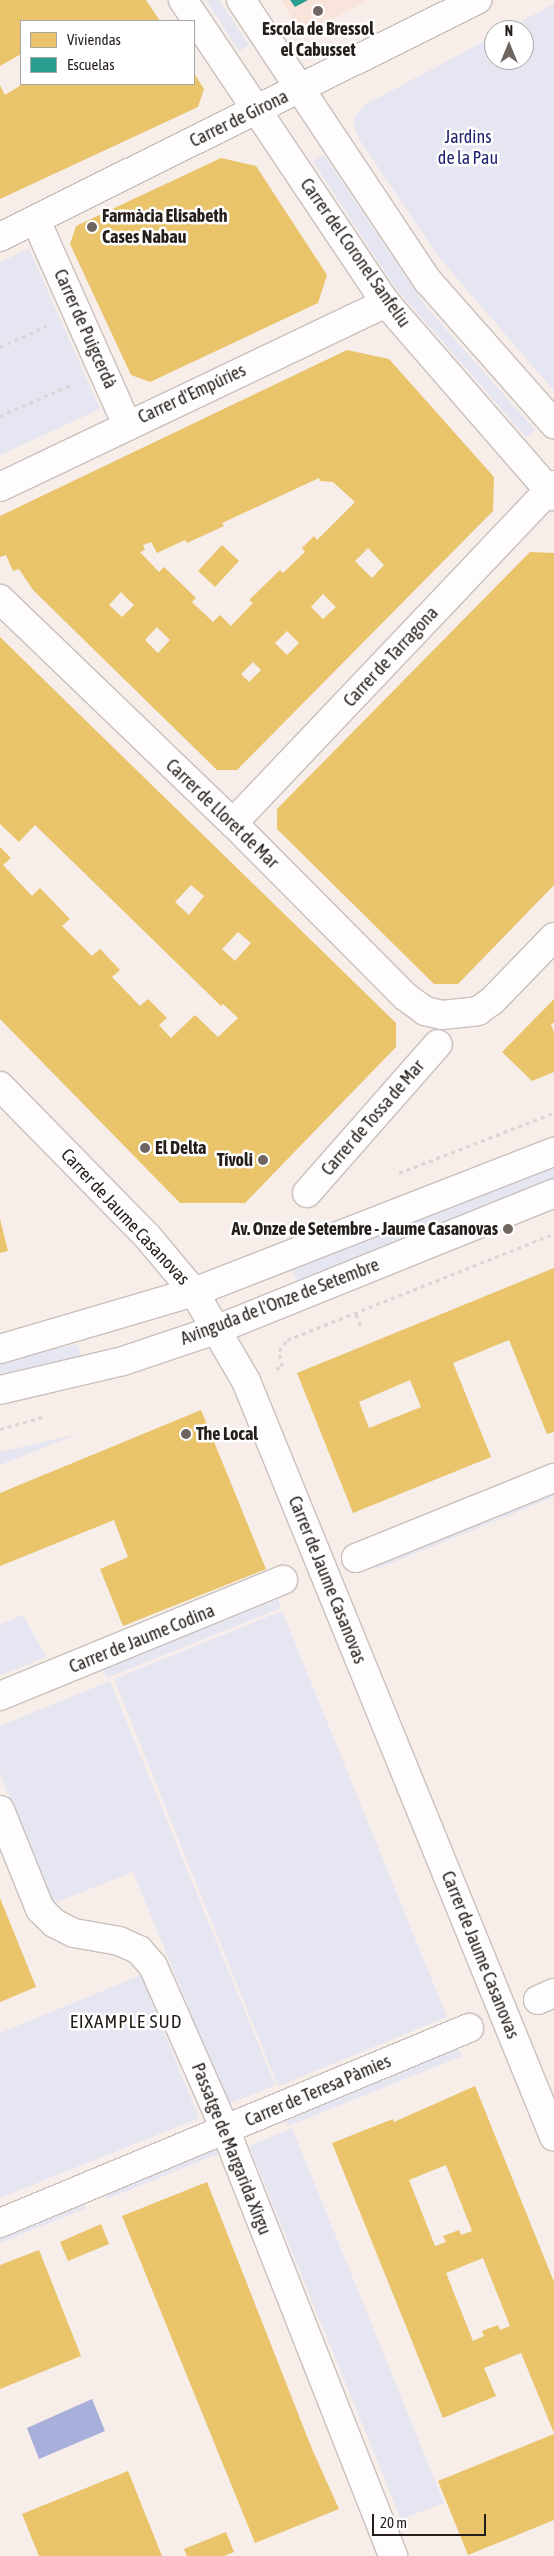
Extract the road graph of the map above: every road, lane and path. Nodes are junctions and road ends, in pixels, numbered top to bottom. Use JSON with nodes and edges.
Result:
{"nodes":[{"id":1,"x":183,"y":0,"type":"edge"},
{"id":2,"x":241,"y":0,"type":"edge"},
{"id":3,"x":477,"y":0,"type":"edge"},
{"id":4,"x":300,"y":90,"type":"junction"},
{"id":5,"x":256,"y":110,"type":"junction"},
{"id":6,"x":42,"y":234,"type":"dead end"},
{"id":7,"x":0,"y":237,"type":"edge"},
{"id":8,"x":386,"y":303,"type":"junction"},
{"id":9,"x":52,"y":323,"type":"dead end"},
{"id":10,"x":0,"y":346,"type":"edge"},
{"id":11,"x":78,"y":381,"type":"dead end"},
{"id":12,"x":0,"y":416,"type":"edge"},
{"id":13,"x":554,"y":424,"type":"edge"},
{"id":14,"x":127,"y":425,"type":"junction"},
{"id":15,"x":0,"y":487,"type":"edge"},
{"id":16,"x":552,"y":491,"type":"edge"},
{"id":17,"x":0,"y":599,"type":"edge"},
{"id":18,"x":233,"y":823,"type":"junction"},
{"id":19,"x":554,"y":937,"type":"edge"},
{"id":20,"x":438,"y":1044,"type":"dead end"},
{"id":21,"x":0,"y":1086,"type":"edge"},
{"id":22,"x":554,"y":1113,"type":"edge"},
{"id":23,"x":554,"y":1152,"type":"edge"},
{"id":24,"x":390,"y":1177,"type":"dead end"},
{"id":25,"x":307,"y":1193,"type":"dead end"},
{"id":26,"x":554,"y":1193,"type":"edge"},
{"id":27,"x":554,"y":1234,"type":"edge"},
{"id":28,"x":194,"y":1292,"type":"junction"},
{"id":29,"x":218,"y":1329,"type":"junction"},
{"id":30,"x":0,"y":1349,"type":"edge"},
{"id":31,"x":280,"y":1358,"type":"dead end"},
{"id":32,"x":0,"y":1390,"type":"edge"},
{"id":33,"x":554,"y":1478,"type":"edge"},
{"id":34,"x":356,"y":1558,"type":"dead end"},
{"id":35,"x":283,"y":1580,"type":"dead end"},
{"id":36,"x":0,"y":1696,"type":"edge"},
{"id":37,"x":0,"y":1810,"type":"edge"},
{"id":38,"x":469,"y":2028,"type":"dead end"},
{"id":39,"x":225,"y":2129,"type":"junction"},
{"id":40,"x":554,"y":2137,"type":"edge"},
{"id":41,"x":0,"y":2223,"type":"edge"},
{"id":42,"x":393,"y":2556,"type":"edge"}],
"edges":[{"from":1,"to":5,"type":"street","name":"Carrer del Coronel Sanfeliu"},
{"from":2,"to":4,"type":"street"},
{"from":3,"to":4,"type":"street","name":"Carrer de Girona"},
{"from":4,"to":5,"type":"street","name":"Carrer de Girona"},
{"from":4,"to":13,"type":"street"},
{"from":5,"to":7,"type":"street","name":"Carrer de Girona"},
{"from":5,"to":8,"type":"street","name":"Carrer del Coronel Sanfeliu"},
{"from":6,"to":14,"type":"street","name":"Carrer de Puigcerdà"},
{"from":8,"to":14,"type":"street","name":"Carrer d'Empúries"},
{"from":8,"to":16,"type":"street","name":"Carrer del Coronel Sanfeliu"},
{"from":9,"to":10,"type":"path"},
{"from":11,"to":12,"type":"path"},
{"from":14,"to":15,"type":"street","name":"Carrer d'Empúries"},
{"from":16,"to":18,"type":"street","name":"Carrer de Tarragona"},
{"from":17,"to":18,"type":"street","name":"Carrer de Lloret de Mar"},
{"from":18,"to":19,"type":"street","name":"Carrer de Lloret de Mar"},
{"from":20,"to":25,"type":"street","name":"Carrer de Tossa de Mar"},
{"from":21,"to":28,"type":"street","name":"Carrer de Jaume Casanovas"},
{"from":22,"to":24,"type":"path"},
{"from":23,"to":28,"type":"street"},
{"from":26,"to":29,"type":"street","name":"Avinguda de l'Onze de Setembre"},
{"from":27,"to":31,"type":"path"},
{"from":28,"to":29,"type":"street","name":"Carrer de Jaume Casanovas"},
{"from":28,"to":30,"type":"street"},
{"from":29,"to":32,"type":"street","name":"Avinguda de l'Onze de Setembre"},
{"from":29,"to":40,"type":"street","name":"Carrer de Jaume Casanovas"},
{"from":33,"to":34,"type":"street"},
{"from":35,"to":36,"type":"street","name":"Carrer de Jaume Codina"},
{"from":37,"to":39,"type":"street","name":"Passatge de Margarida Xirgu"},
{"from":38,"to":39,"type":"street","name":"Carrer de Teresa Pàmies"},
{"from":39,"to":41,"type":"street","name":"Carrer de Teresa Pàmies"},
{"from":39,"to":42,"type":"street","name":"Passatge de Margarida Xirgu"}]}
